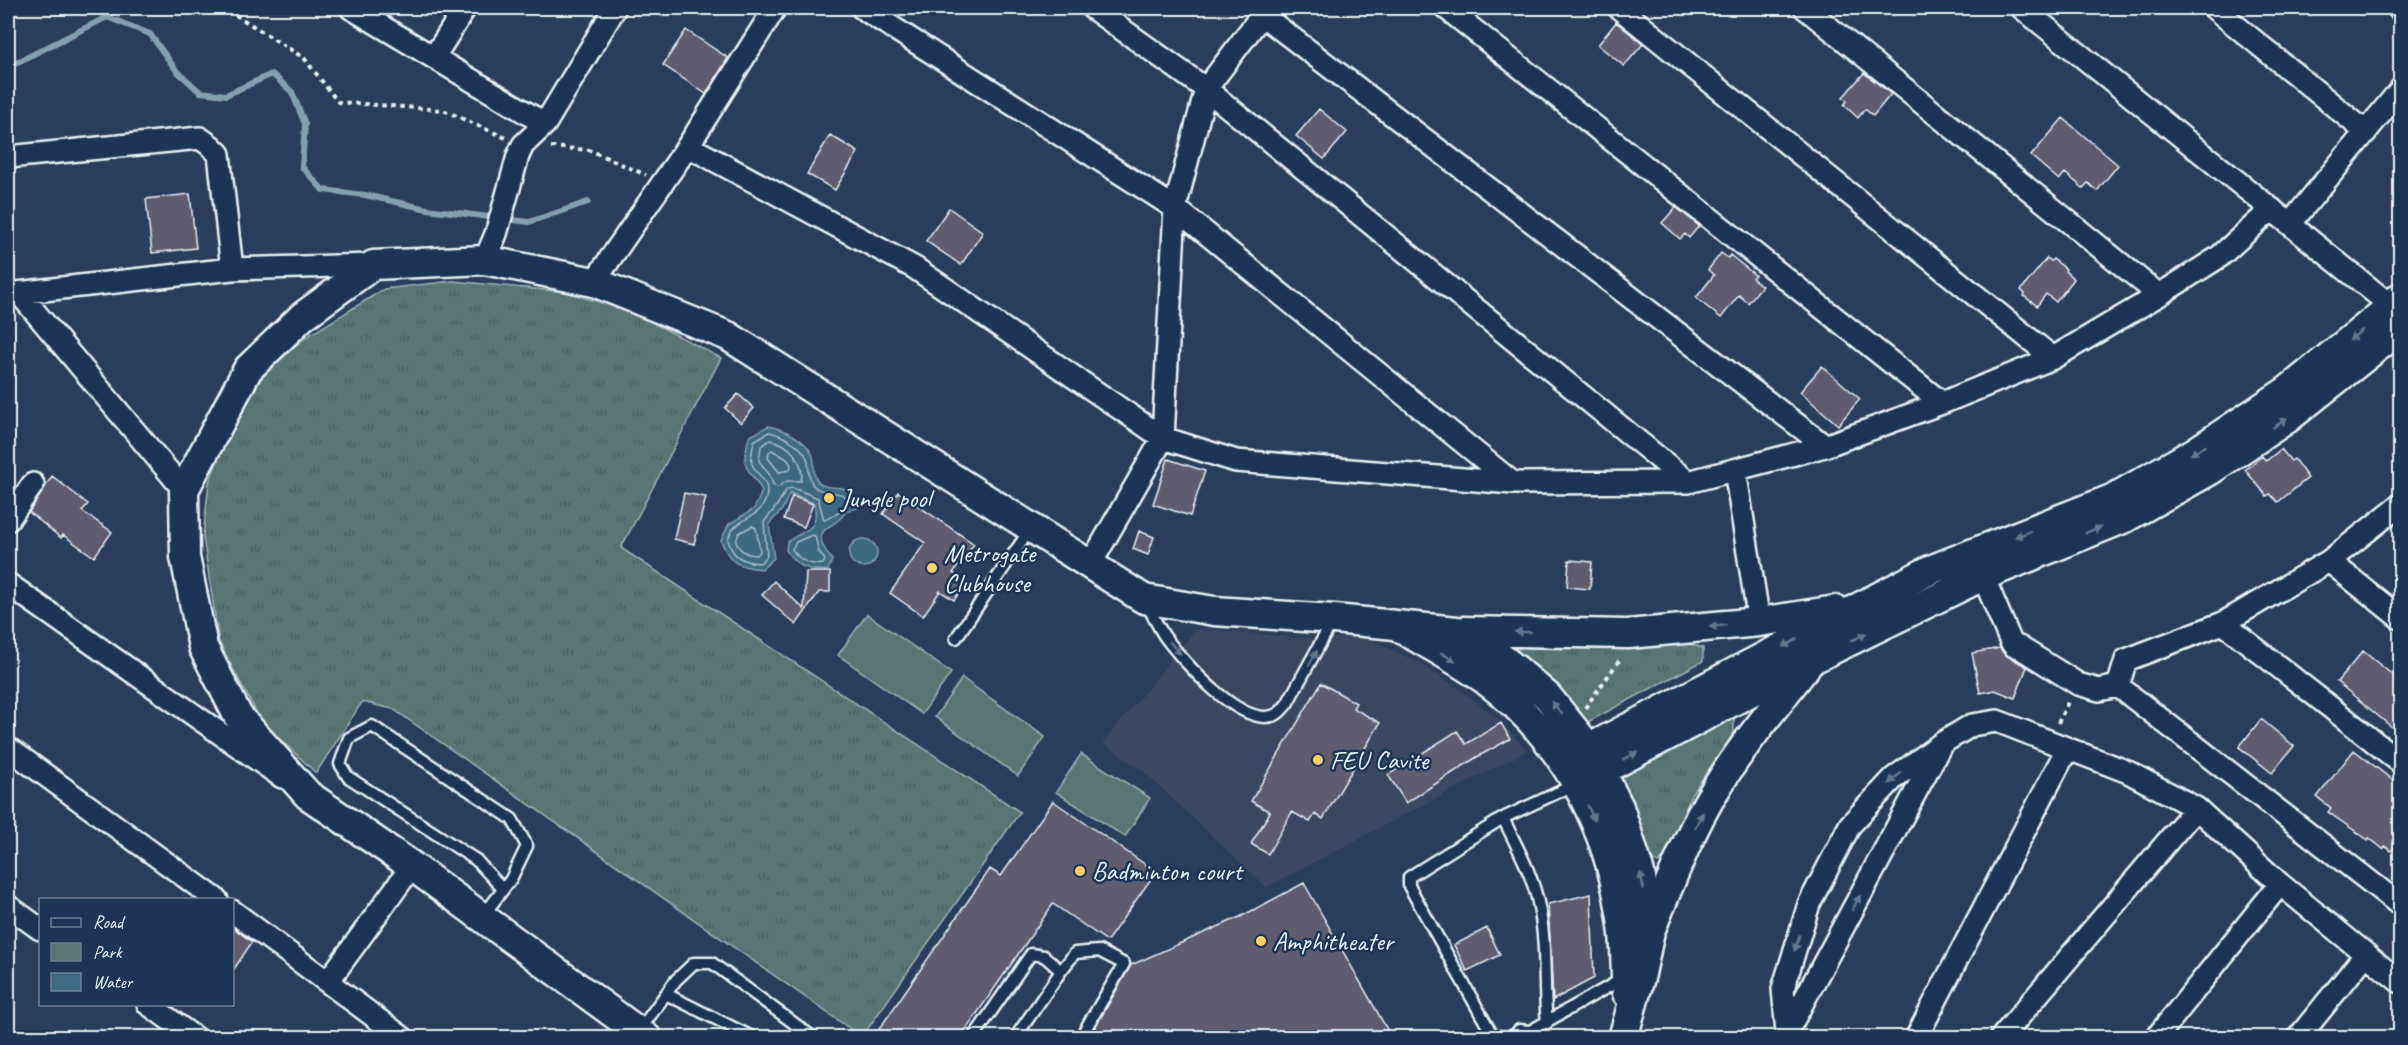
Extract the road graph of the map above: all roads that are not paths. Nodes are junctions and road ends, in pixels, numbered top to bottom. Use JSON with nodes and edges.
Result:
{"nodes":[{"id":1,"x":351,"y":8,"type":"edge"},
{"id":2,"x":465,"y":8,"type":"edge"},
{"id":3,"x":615,"y":8,"type":"edge"},
{"id":4,"x":775,"y":8,"type":"edge"},
{"id":5,"x":862,"y":8,"type":"edge"},
{"id":6,"x":1092,"y":8,"type":"edge"},
{"id":7,"x":1446,"y":8,"type":"edge"},
{"id":8,"x":1619,"y":8,"type":"edge"},
{"id":9,"x":1805,"y":8,"type":"edge"},
{"id":10,"x":2022,"y":8,"type":"edge"},
{"id":11,"x":2214,"y":8,"type":"edge"},
{"id":12,"x":1265,"y":11,"type":"edge"},
{"id":13,"x":434,"y":57,"type":"junction"},
{"id":14,"x":1206,"y":89,"type":"junction"},
{"id":15,"x":2400,"y":90,"type":"edge"},
{"id":16,"x":545,"y":124,"type":"junction"},
{"id":17,"x":2366,"y":132,"type":"junction"},
{"id":18,"x":688,"y":146,"type":"junction"},
{"id":19,"x":8,"y":157,"type":"edge"},
{"id":20,"x":1175,"y":208,"type":"junction"},
{"id":21,"x":2272,"y":209,"type":"junction"},
{"id":22,"x":2290,"y":224,"type":"junction"},
{"id":23,"x":490,"y":247,"type":"junction"},
{"id":24,"x":373,"y":265,"type":"junction"},
{"id":25,"x":232,"y":268,"type":"junction"},
{"id":26,"x":594,"y":282,"type":"junction"},
{"id":27,"x":13,"y":294,"type":"edge"},
{"id":28,"x":2159,"y":295,"type":"junction"},
{"id":29,"x":2398,"y":311,"type":"edge"},
{"id":30,"x":2053,"y":357,"type":"junction"},
{"id":31,"x":1942,"y":403,"type":"junction"},
{"id":32,"x":1163,"y":438,"type":"junction"},
{"id":33,"x":1825,"y":446,"type":"junction"},
{"id":34,"x":1736,"y":470,"type":"junction"},
{"id":35,"x":1688,"y":482,"type":"junction"},
{"id":36,"x":1513,"y":483,"type":"junction"},
{"id":37,"x":33,"y":484,"type":"dead end"},
{"id":38,"x":184,"y":490,"type":"junction"},
{"id":39,"x":2400,"y":505,"type":"edge"},
{"id":40,"x":8,"y":520,"type":"edge"},
{"id":41,"x":1031,"y":527,"type":"junction"},
{"id":42,"x":2329,"y":561,"type":"junction"},
{"id":43,"x":1090,"y":565,"type":"junction"},
{"id":44,"x":1983,"y":576,"type":"junction"},
{"id":45,"x":8,"y":584,"type":"edge"},
{"id":46,"x":1144,"y":599,"type":"junction"},
{"id":47,"x":1859,"y":606,"type":"junction"},
{"id":48,"x":2400,"y":618,"type":"edge"},
{"id":49,"x":1334,"y":619,"type":"junction"},
{"id":50,"x":1759,"y":621,"type":"junction"},
{"id":51,"x":2223,"y":623,"type":"junction"},
{"id":52,"x":1398,"y":626,"type":"junction"},
{"id":53,"x":1456,"y":631,"type":"junction"},
{"id":54,"x":956,"y":638,"type":"dead end"},
{"id":55,"x":1811,"y":660,"type":"junction"},
{"id":56,"x":2118,"y":686,"type":"junction"},
{"id":57,"x":1942,"y":743,"type":"junction"},
{"id":58,"x":2058,"y":745,"type":"junction"},
{"id":59,"x":8,"y":748,"type":"edge"},
{"id":60,"x":2400,"y":762,"type":"edge"},
{"id":61,"x":1583,"y":766,"type":"junction"},
{"id":62,"x":308,"y":795,"type":"junction"},
{"id":63,"x":2196,"y":808,"type":"junction"},
{"id":64,"x":1503,"y":818,"type":"junction"},
{"id":65,"x":412,"y":866,"type":"junction"},
{"id":66,"x":2280,"y":884,"type":"junction"},
{"id":67,"x":503,"y":889,"type":"junction"},
{"id":68,"x":214,"y":898,"type":"edge"},
{"id":69,"x":2400,"y":905,"type":"edge"},
{"id":70,"x":8,"y":906,"type":"edge"},
{"id":71,"x":234,"y":912,"type":"edge"},
{"id":72,"x":482,"y":917,"type":"junction"},
{"id":73,"x":39,"y":928,"type":"edge"},
{"id":74,"x":1650,"y":931,"type":"junction"},
{"id":75,"x":2366,"y":954,"type":"junction"},
{"id":76,"x":1061,"y":971,"type":"junction"},
{"id":77,"x":1633,"y":975,"type":"junction"},
{"id":78,"x":329,"y":980,"type":"junction"},
{"id":79,"x":2400,"y":982,"type":"edge"},
{"id":80,"x":666,"y":994,"type":"junction"},
{"id":81,"x":149,"y":1006,"type":"edge"},
{"id":82,"x":1547,"y":1023,"type":"junction"},
{"id":83,"x":1626,"y":1029,"type":"edge"},
{"id":84,"x":643,"y":1034,"type":"edge"},
{"id":85,"x":1532,"y":1034,"type":"edge"},
{"id":86,"x":1785,"y":1035,"type":"edge"},
{"id":87,"x":1492,"y":1037,"type":"edge"},
{"id":88,"x":1512,"y":1037,"type":"edge"},
{"id":89,"x":195,"y":1038,"type":"edge"},
{"id":90,"x":403,"y":1038,"type":"edge"},
{"id":91,"x":754,"y":1038,"type":"edge"},
{"id":92,"x":814,"y":1038,"type":"edge"},
{"id":93,"x":973,"y":1038,"type":"edge"},
{"id":94,"x":1015,"y":1038,"type":"edge"},
{"id":95,"x":1080,"y":1038,"type":"edge"},
{"id":96,"x":1916,"y":1038,"type":"edge"},
{"id":97,"x":2001,"y":1038,"type":"edge"},
{"id":98,"x":2156,"y":1038,"type":"edge"},
{"id":99,"x":2298,"y":1038,"type":"edge"}],
"edges":[{"from":1,"to":13,"type":"street"},
{"from":2,"to":13,"type":"street"},
{"from":3,"to":16,"type":"street"},
{"from":4,"to":18,"type":"street"},
{"from":5,"to":20,"type":"street"},
{"from":6,"to":14,"type":"street"},
{"from":7,"to":31,"type":"street"},
{"from":8,"to":30,"type":"street"},
{"from":9,"to":28,"type":"street"},
{"from":10,"to":21,"type":"street"},
{"from":11,"to":17,"type":"street"},
{"from":12,"to":14,"type":"street"},
{"from":12,"to":33,"type":"street"},
{"from":13,"to":16,"type":"street"},
{"from":14,"to":20,"type":"street"},
{"from":14,"to":35,"type":"street"},
{"from":15,"to":17,"type":"street"},
{"from":16,"to":23,"type":"street"},
{"from":17,"to":22,"type":"street"},
{"from":18,"to":26,"type":"street"},
{"from":18,"to":32,"type":"street"},
{"from":19,"to":25,"type":"street"},
{"from":20,"to":32,"type":"street"},
{"from":20,"to":36,"type":"street"},
{"from":21,"to":22,"type":"street"},
{"from":21,"to":28,"type":"street"},
{"from":22,"to":29,"type":"street"},
{"from":23,"to":24,"type":"street"},
{"from":23,"to":26,"type":"street"},
{"from":24,"to":25,"type":"street"},
{"from":24,"to":38,"type":"street"},
{"from":25,"to":27,"type":"street"},
{"from":26,"to":41,"type":"street"},
{"from":27,"to":38,"type":"street"},
{"from":28,"to":30,"type":"street"},
{"from":44,"to":29,"type":"street","one_way":true},
{"from":29,"to":47,"type":"street","one_way":true},
{"from":30,"to":31,"type":"street"},
{"from":31,"to":33,"type":"street"},
{"from":32,"to":36,"type":"street"},
{"from":32,"to":43,"type":"street"},
{"from":33,"to":34,"type":"street"},
{"from":34,"to":35,"type":"street"},
{"from":34,"to":50,"type":"street"},
{"from":35,"to":36,"type":"street"},
{"from":37,"to":40,"type":"street"},
{"from":38,"to":62,"type":"street"},
{"from":39,"to":42,"type":"street"},
{"from":41,"to":43,"type":"street"},
{"from":41,"to":54,"type":"lane"},
{"from":42,"to":48,"type":"street"},
{"from":42,"to":51,"type":"street"},
{"from":43,"to":46,"type":"street"},
{"from":55,"to":44,"type":"street","one_way":true},
{"from":44,"to":56,"type":"street"},
{"from":45,"to":62,"type":"street"},
{"from":46,"to":49,"type":"street"},
{"from":46,"to":49,"type":"lane","one_way":true},
{"from":47,"to":50,"type":"street"},
{"from":47,"to":61,"type":"street","one_way":true},
{"from":49,"to":52,"type":"street"},
{"from":50,"to":53,"type":"street","one_way":true},
{"from":51,"to":56,"type":"street"},
{"from":51,"to":60,"type":"street"},
{"from":52,"to":53,"type":"street"},
{"from":52,"to":61,"type":"street","one_way":true},
{"from":61,"to":53,"type":"street","one_way":true},
{"from":61,"to":55,"type":"street","one_way":true},
{"from":74,"to":55,"type":"street","one_way":true},
{"from":56,"to":69,"type":"street"},
{"from":57,"to":58,"type":"street"},
{"from":86,"to":57,"type":"street","one_way":true},
{"from":57,"to":86,"type":"street","one_way":true},
{"from":58,"to":63,"type":"street"},
{"from":58,"to":96,"type":"street"},
{"from":59,"to":68,"type":"street"},
{"from":61,"to":64,"type":"lane"},
{"from":74,"to":61,"type":"street","one_way":true},
{"from":61,"to":77,"type":"street","one_way":true},
{"from":62,"to":65,"type":"street"},
{"from":63,"to":66,"type":"street"},
{"from":63,"to":97,"type":"street"},
{"from":64,"to":82,"type":"lane"},
{"from":64,"to":87,"type":"lane"},
{"from":65,"to":72,"type":"street"},
{"from":65,"to":78,"type":"street"},
{"from":66,"to":75,"type":"street"},
{"from":66,"to":98,"type":"street"},
{"from":67,"to":67,"type":"lane"},
{"from":67,"to":72,"type":"lane"},
{"from":70,"to":73,"type":"street"},
{"from":71,"to":78,"type":"street"},
{"from":72,"to":84,"type":"street"},
{"from":74,"to":77,"type":"street"},
{"from":75,"to":79,"type":"street"},
{"from":75,"to":99,"type":"street"},
{"from":76,"to":93,"type":"lane"},
{"from":76,"to":94,"type":"lane"},
{"from":76,"to":95,"type":"lane"},
{"from":77,"to":82,"type":"lane"},
{"from":77,"to":83,"type":"street"},
{"from":78,"to":90,"type":"street"},
{"from":80,"to":84,"type":"lane"},
{"from":80,"to":91,"type":"lane"},
{"from":80,"to":92,"type":"lane"},
{"from":81,"to":89,"type":"street"},
{"from":82,"to":85,"type":"lane"},
{"from":85,"to":88,"type":"lane"},
{"from":87,"to":88,"type":"lane"}]}
